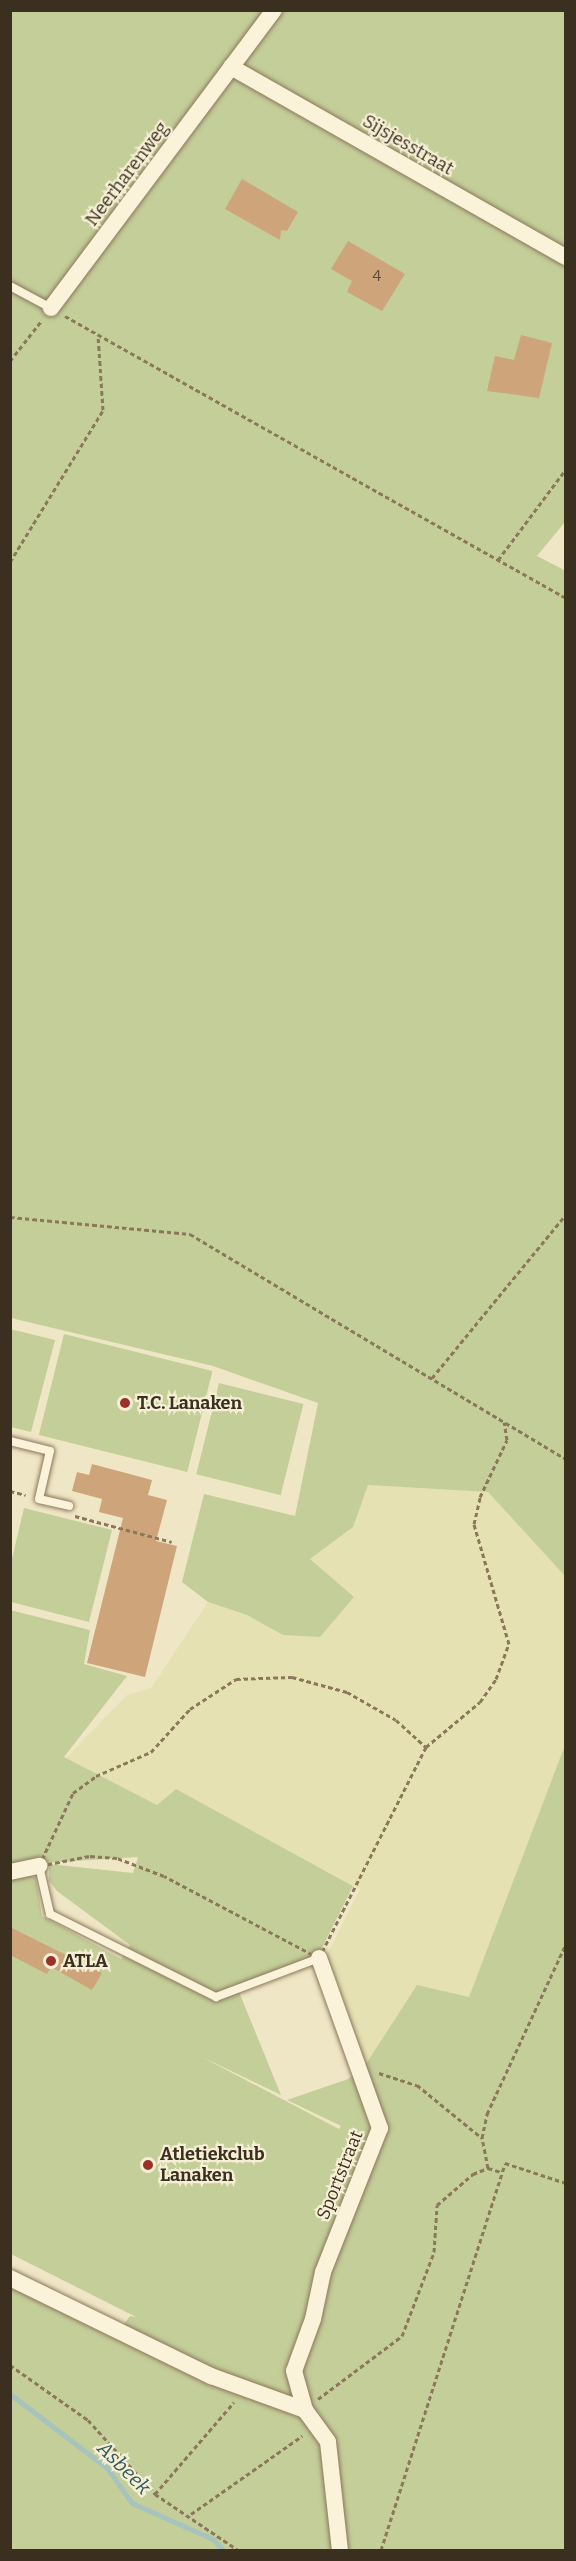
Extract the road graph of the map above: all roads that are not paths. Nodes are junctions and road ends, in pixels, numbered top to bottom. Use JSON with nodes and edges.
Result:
{"nodes":[{"id":1,"x":274,"y":10,"type":"edge"},
{"id":2,"x":231,"y":67,"type":"junction"},
{"id":3,"x":566,"y":257,"type":"edge"},
{"id":4,"x":10,"y":286,"type":"edge"},
{"id":5,"x":51,"y":308,"type":"joint"},
{"id":6,"x":10,"y":1442,"type":"edge"},
{"id":7,"x":69,"y":1506,"type":"road end"},
{"id":8,"x":39,"y":1866,"type":"joint"},
{"id":9,"x":10,"y":1872,"type":"edge"},
{"id":10,"x":319,"y":1958,"type":"joint"},
{"id":11,"x":10,"y":2278,"type":"edge"},
{"id":12,"x":305,"y":2410,"type":"junction"},
{"id":13,"x":340,"y":2550,"type":"edge"}],
"edges":[{"from":1,"to":2,"type":"street","name":"Neerharenweg"},
{"from":2,"to":3,"type":"street","name":"Sijsjesstraat"},
{"from":2,"to":5,"type":"street","name":"Neerharenweg"},
{"from":4,"to":5,"type":"lane"},
{"from":6,"to":7,"type":"lane"},
{"from":8,"to":9,"type":"street"},
{"from":8,"to":10,"type":"lane"},
{"from":10,"to":12,"type":"street","name":"Sportstraat"},
{"from":11,"to":12,"type":"street","name":"Sportstraat"},
{"from":12,"to":13,"type":"street","name":"Sportstraat"}]}
